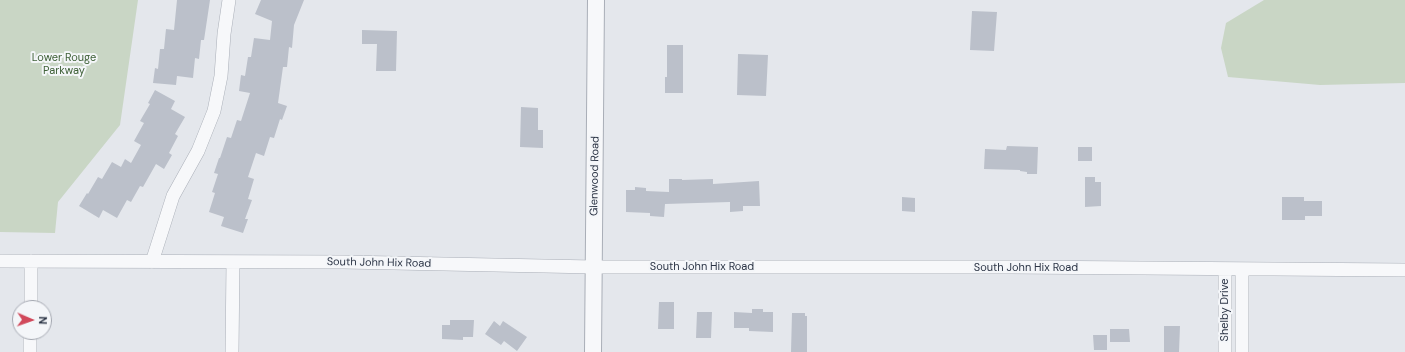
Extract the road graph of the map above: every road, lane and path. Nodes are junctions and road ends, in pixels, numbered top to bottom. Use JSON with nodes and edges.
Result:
{"nodes":[{"id":1,"x":229,"y":0,"type":"edge"},
{"id":2,"x":596,"y":0,"type":"edge"},
{"id":3,"x":0,"y":261,"type":"edge"},
{"id":4,"x":31,"y":261,"type":"junction"},
{"id":5,"x":152,"y":262,"type":"junction"},
{"id":6,"x":233,"y":262,"type":"junction"},
{"id":7,"x":594,"y":267,"type":"junction"},
{"id":8,"x":1225,"y":269,"type":"junction"},
{"id":9,"x":1242,"y":269,"type":"junction"},
{"id":10,"x":1405,"y":270,"type":"edge"},
{"id":11,"x":31,"y":300,"type":"edge"},
{"id":12,"x":30,"y":340,"type":"edge"},
{"id":13,"x":30,"y":352,"type":"edge"},
{"id":14,"x":232,"y":352,"type":"edge"},
{"id":15,"x":593,"y":352,"type":"edge"},
{"id":16,"x":1225,"y":352,"type":"edge"},
{"id":17,"x":1242,"y":352,"type":"edge"}],
"edges":[{"from":1,"to":5,"type":"street"},
{"from":2,"to":7,"type":"street","name":"Glenwood Road"},
{"from":3,"to":4,"type":"street","name":"South John Hix Road"},
{"from":4,"to":5,"type":"street","name":"South John Hix Road"},
{"from":4,"to":11,"type":"street"},
{"from":5,"to":6,"type":"street","name":"South John Hix Road"},
{"from":6,"to":7,"type":"street","name":"South John Hix Road"},
{"from":6,"to":14,"type":"street"},
{"from":7,"to":8,"type":"street","name":"South John Hix Road"},
{"from":7,"to":15,"type":"street","name":"Glenwood Road"},
{"from":8,"to":9,"type":"street","name":"South John Hix Road"},
{"from":8,"to":16,"type":"street","name":"Shelby Drive"},
{"from":9,"to":10,"type":"street","name":"South John Hix Road"},
{"from":9,"to":17,"type":"street","name":"Shelby Drive"},
{"from":12,"to":13,"type":"street"}]}
